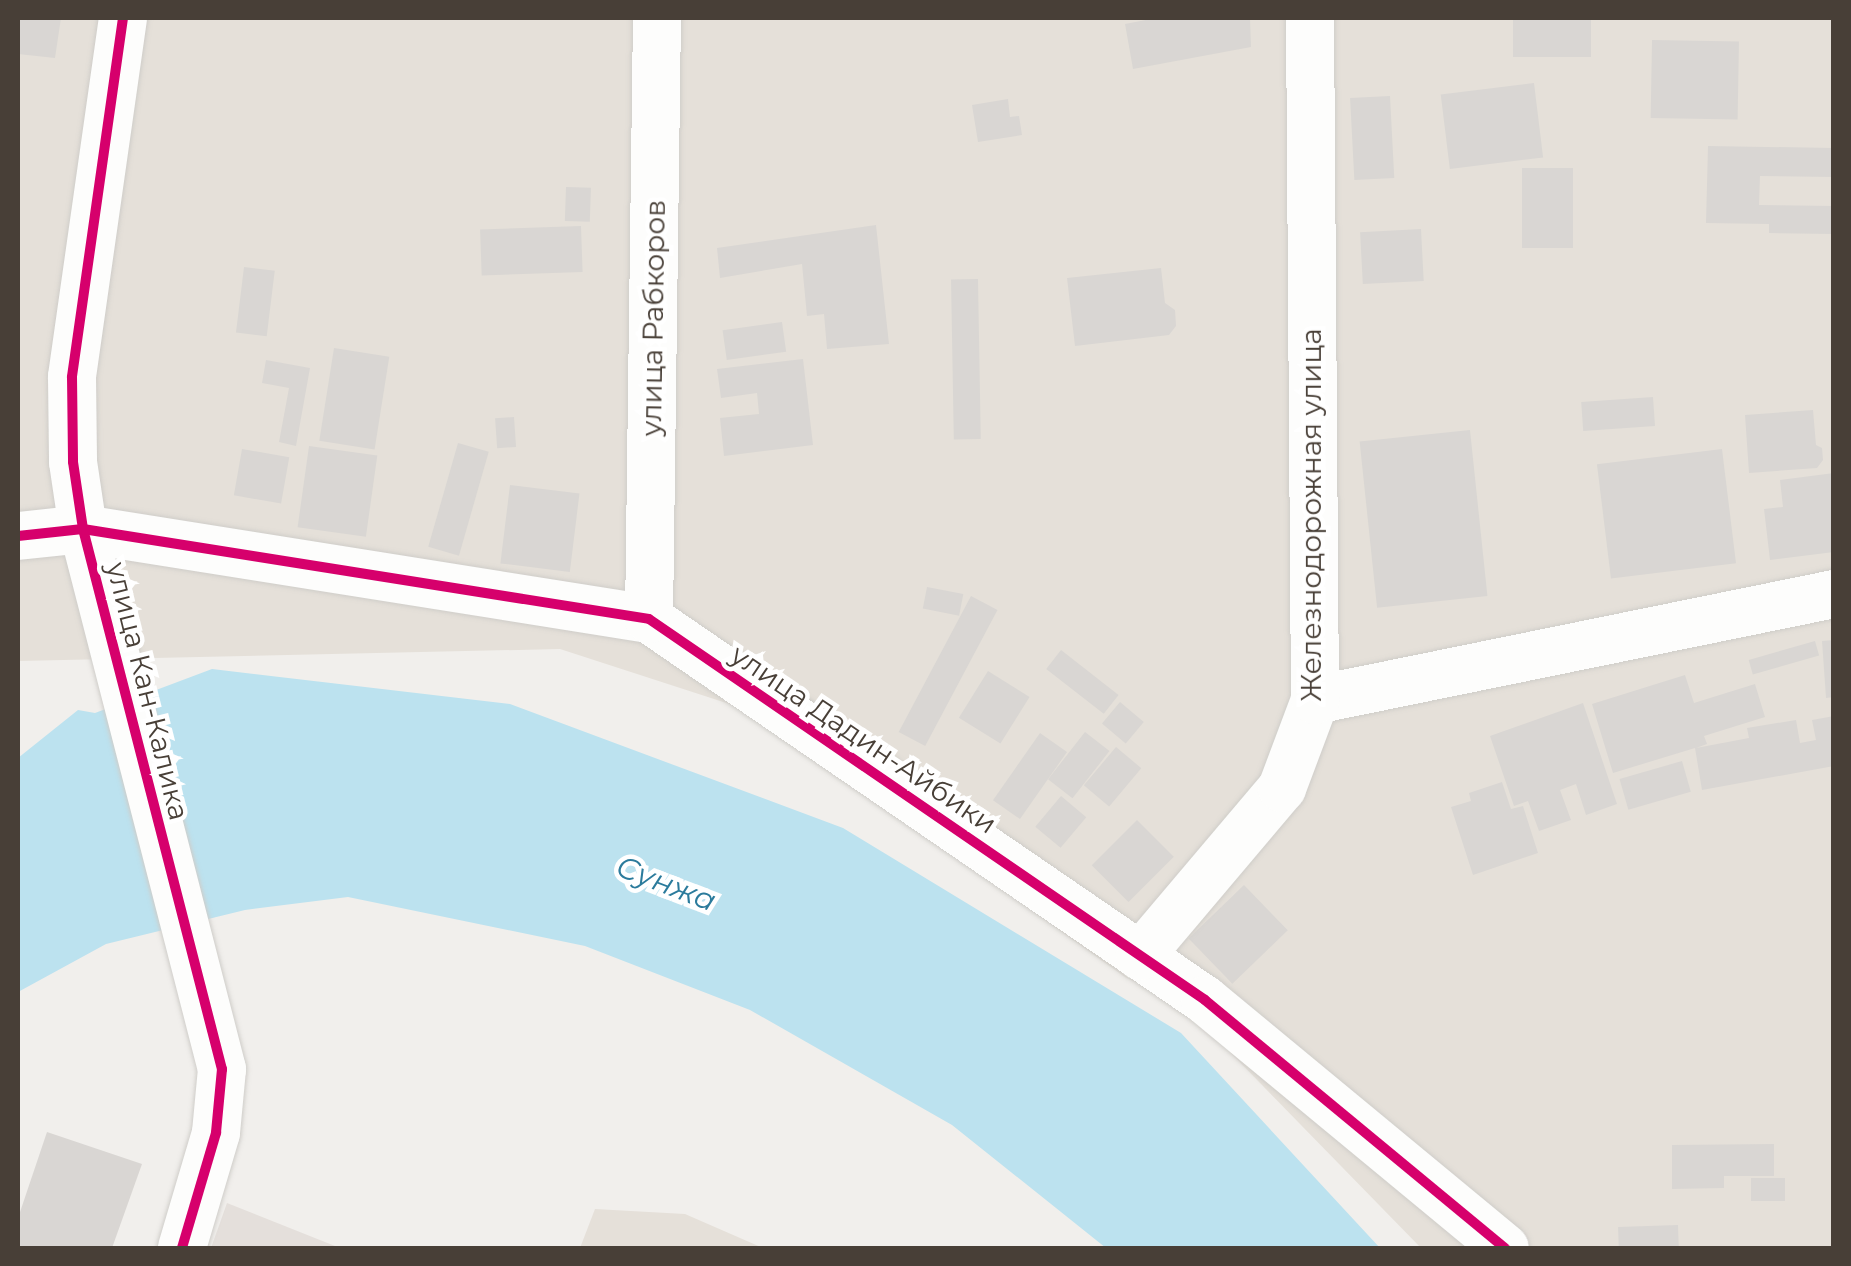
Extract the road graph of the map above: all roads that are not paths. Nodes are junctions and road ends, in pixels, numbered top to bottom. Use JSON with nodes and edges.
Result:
{"nodes":[{"id":1,"x":123,"y":18,"type":"edge"},
{"id":2,"x":656,"y":18,"type":"edge"},
{"id":3,"x":1310,"y":18,"type":"edge"},
{"id":4,"x":83,"y":529,"type":"junction"},
{"id":5,"x":18,"y":536,"type":"edge"},
{"id":6,"x":1834,"y":594,"type":"edge"},
{"id":7,"x":649,"y":619,"type":"junction"},
{"id":8,"x":1315,"y":700,"type":"junction"},
{"id":9,"x":1140,"y":956,"type":"junction"},
{"id":10,"x":182,"y":1248,"type":"edge"},
{"id":11,"x":1505,"y":1248,"type":"edge"}],
"edges":[{"from":1,"to":4,"type":"street","name":"улица Кан-Калика"},
{"from":2,"to":7,"type":"street","name":"улица Рабкоров"},
{"from":3,"to":8,"type":"street","name":"Железнодорожная улица"},
{"from":4,"to":5,"type":"street","name":"улица Дадин-Айбики"},
{"from":4,"to":7,"type":"street","name":"улица Дадин-Айбики"},
{"from":4,"to":10,"type":"street","name":"улица Кан-Калика"},
{"from":6,"to":8,"type":"street"},
{"from":7,"to":9,"type":"street","name":"улица Дадин-Айбики"},
{"from":8,"to":9,"type":"street","name":"Железнодорожная улица"},
{"from":9,"to":11,"type":"street","name":"улица Дадин-Айбики"}]}
